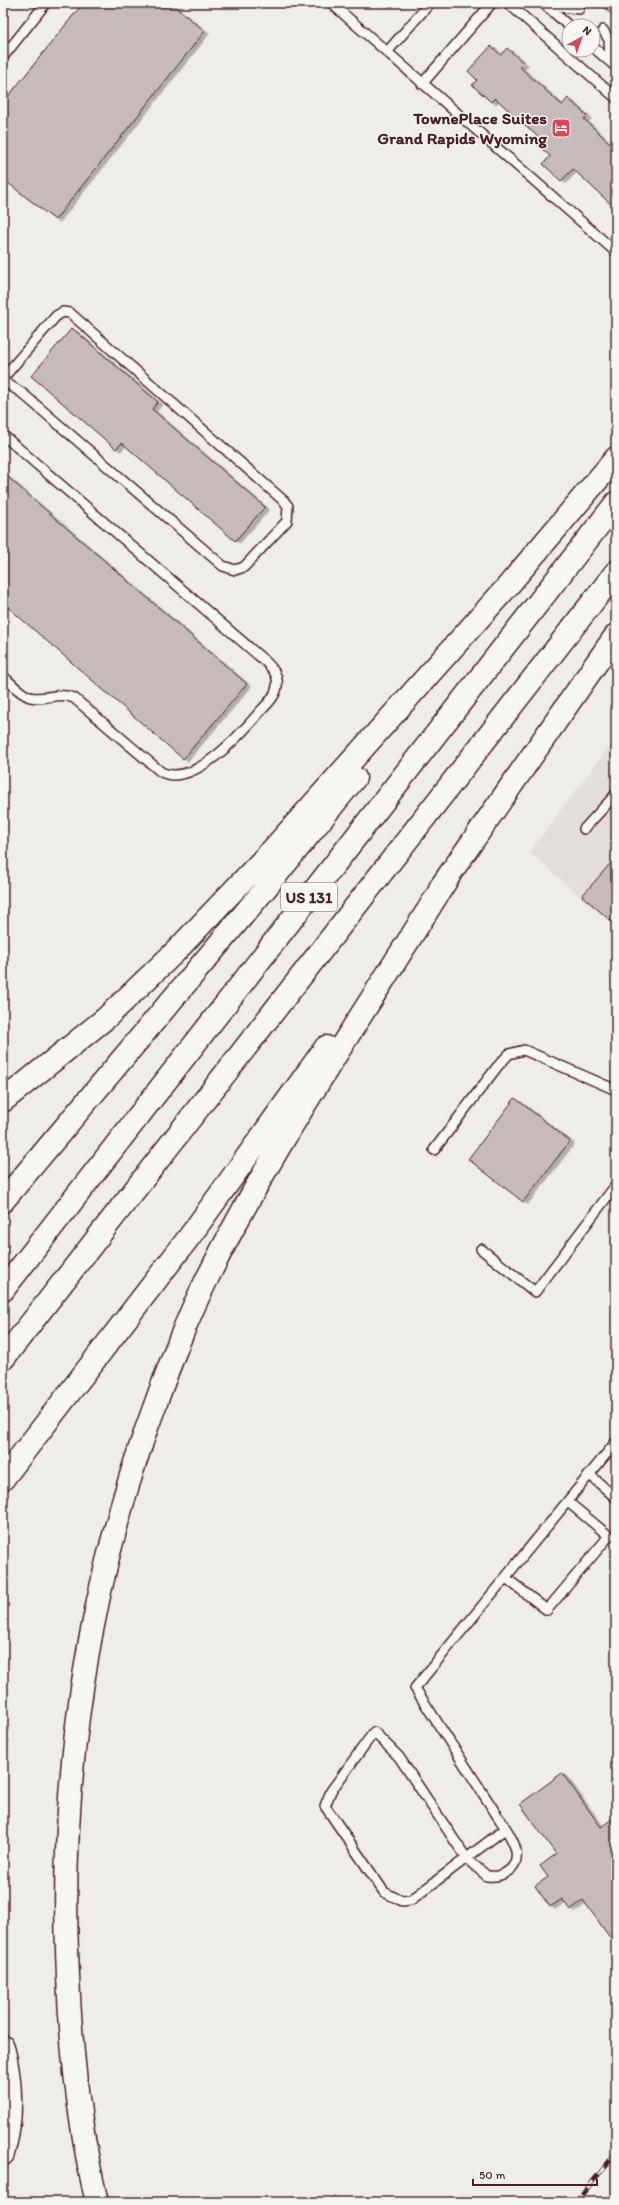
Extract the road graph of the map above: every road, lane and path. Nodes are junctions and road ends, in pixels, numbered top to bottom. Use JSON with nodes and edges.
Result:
{"nodes":[{"id":1,"x":46,"y":3,"type":"edge"},
{"id":2,"x":332,"y":3,"type":"edge"},
{"id":3,"x":430,"y":3,"type":"edge"},
{"id":4,"x":492,"y":3,"type":"edge"},
{"id":5,"x":508,"y":3,"type":"edge"},
{"id":6,"x":544,"y":4,"type":"edge"},
{"id":7,"x":579,"y":9,"type":"dead end"},
{"id":8,"x":561,"y":19,"type":"edge"},
{"id":9,"x":603,"y":30,"type":"dead end"},
{"id":10,"x":387,"y":52,"type":"junction"},
{"id":11,"x":601,"y":54,"type":"edge"},
{"id":12,"x":3,"y":57,"type":"edge"},
{"id":13,"x":613,"y":64,"type":"edge"},
{"id":14,"x":422,"y":84,"type":"junction"},
{"id":15,"x":616,"y":98,"type":"edge"},
{"id":16,"x":616,"y":252,"type":"edge"},
{"id":17,"x":3,"y":378,"type":"edge"},
{"id":18,"x":3,"y":381,"type":"edge"},
{"id":19,"x":3,"y":435,"type":"edge"},
{"id":20,"x":616,"y":458,"type":"edge"},
{"id":21,"x":616,"y":503,"type":"edge"},
{"id":22,"x":616,"y":572,"type":"edge"},
{"id":23,"x":507,"y":587,"type":"junction"},
{"id":24,"x":616,"y":635,"type":"edge"},
{"id":25,"x":3,"y":676,"type":"edge"},
{"id":26,"x":616,"y":794,"type":"edge"},
{"id":27,"x":584,"y":829,"type":"dead end"},
{"id":28,"x":449,"y":876,"type":"junction"},
{"id":29,"x":616,"y":1090,"type":"edge"},
{"id":30,"x":3,"y":1100,"type":"edge"},
{"id":31,"x":434,"y":1150,"type":"dead end"},
{"id":32,"x":616,"y":1186,"type":"edge"},
{"id":33,"x":3,"y":1201,"type":"edge"},
{"id":34,"x":481,"y":1249,"type":"dead end"},
{"id":35,"x":3,"y":1290,"type":"edge"},
{"id":36,"x":3,"y":1359,"type":"edge"},
{"id":37,"x":616,"y":1442,"type":"edge"},
{"id":38,"x":590,"y":1474,"type":"junction"},
{"id":39,"x":3,"y":1479,"type":"edge"},
{"id":40,"x":616,"y":1498,"type":"edge"},
{"id":41,"x":568,"y":1502,"type":"junction"},
{"id":42,"x":506,"y":1578,"type":"junction"},
{"id":43,"x":505,"y":1829,"type":"junction"},
{"id":44,"x":467,"y":1859,"type":"junction"},
{"id":45,"x":3,"y":2047,"type":"edge"},
{"id":46,"x":3,"y":2154,"type":"edge"},
{"id":47,"x":97,"y":2202,"type":"edge"}],
"edges":[{"from":1,"to":12,"type":"lane"},
{"from":2,"to":10,"type":"lane"},
{"from":3,"to":10,"type":"lane"},
{"from":4,"to":14,"type":"lane"},
{"from":5,"to":15,"type":"lane"},
{"from":6,"to":7,"type":"lane"},
{"from":6,"to":8,"type":"lane"},
{"from":9,"to":13,"type":"lane"},
{"from":10,"to":14,"type":"lane"},
{"from":11,"to":13,"type":"lane"},
{"from":14,"to":16,"type":"lane"},
{"from":17,"to":18,"type":"lane"},
{"from":19,"to":25,"type":"lane"},
{"from":20,"to":23,"type":"highway"},
{"from":21,"to":35,"type":"highway","number":"US 131"},
{"from":22,"to":36,"type":"highway","number":"US 131"},
{"from":23,"to":30,"type":"highway"},
{"from":23,"to":33,"type":"highway"},
{"from":24,"to":28,"type":"highway"},
{"from":26,"to":27,"type":"lane"},
{"from":28,"to":39,"type":"highway"},
{"from":28,"to":47,"type":"highway"},
{"from":29,"to":31,"type":"lane"},
{"from":32,"to":34,"type":"lane"},
{"from":37,"to":38,"type":"lane"},
{"from":38,"to":40,"type":"lane"},
{"from":38,"to":41,"type":"lane"},
{"from":41,"to":42,"type":"lane"},
{"from":41,"to":42,"type":"lane"},
{"from":42,"to":43,"type":"lane"},
{"from":43,"to":44,"type":"lane"},
{"from":43,"to":44,"type":"lane"},
{"from":44,"to":44,"type":"lane"},
{"from":45,"to":46,"type":"highway"}]}
